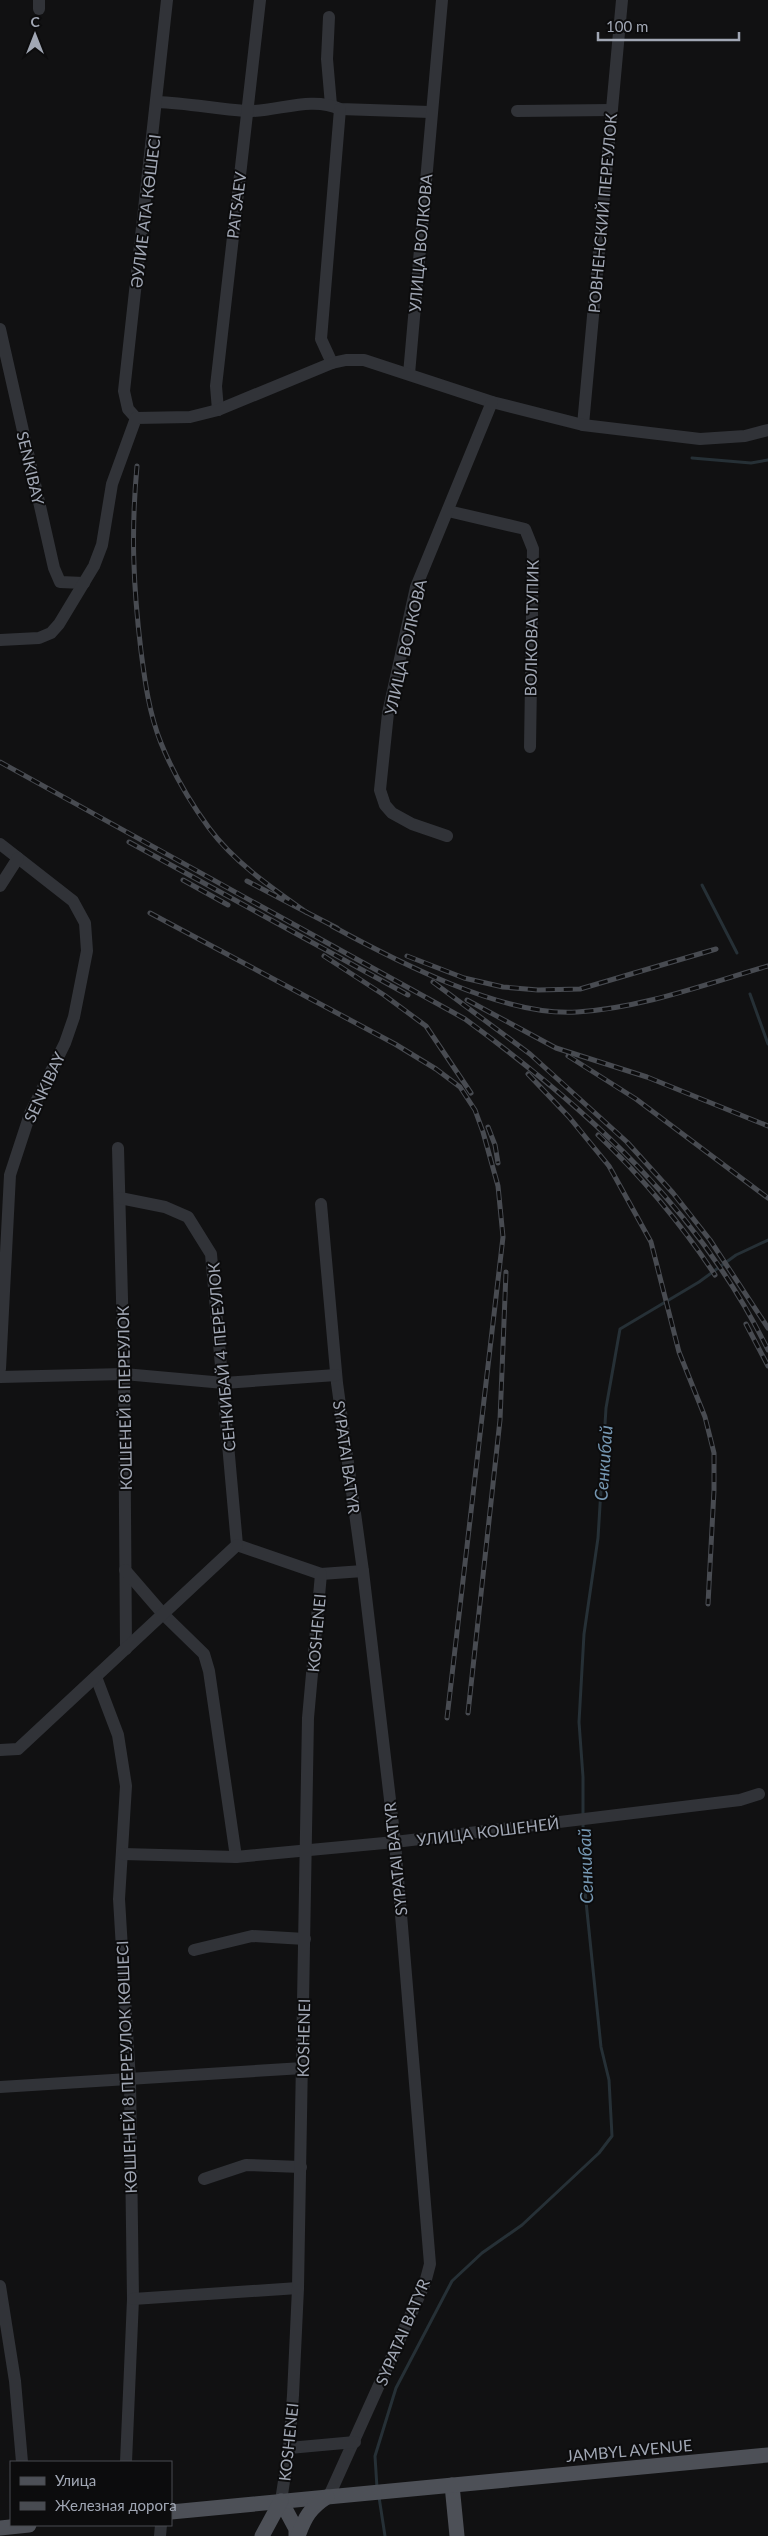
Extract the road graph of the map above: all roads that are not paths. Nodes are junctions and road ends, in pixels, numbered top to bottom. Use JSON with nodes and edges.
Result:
{"nodes":[{"id":1,"x":167,"y":0,"type":"edge"},
{"id":2,"x":260,"y":0,"type":"edge"},
{"id":3,"x":442,"y":0,"type":"edge"},
{"id":4,"x":622,"y":0,"type":"edge"},
{"id":5,"x":329,"y":17,"type":"dead end"},
{"id":6,"x":157,"y":102,"type":"junction"},
{"id":7,"x":335,"y":107,"type":"junction"},
{"id":8,"x":611,"y":110,"type":"junction"},
{"id":9,"x":247,"y":111,"type":"junction"},
{"id":10,"x":517,"y":111,"type":"dead end"},
{"id":11,"x":430,"y":112,"type":"junction"},
{"id":12,"x":0,"y":329,"type":"edge"},
{"id":13,"x":2,"y":351,"type":"edge"},
{"id":14,"x":332,"y":363,"type":"junction"},
{"id":15,"x":409,"y":374,"type":"junction"},
{"id":16,"x":492,"y":402,"type":"junction"},
{"id":17,"x":218,"y":410,"type":"junction"},
{"id":18,"x":136,"y":418,"type":"junction"},
{"id":19,"x":583,"y":426,"type":"junction"},
{"id":20,"x":768,"y":430,"type":"edge"},
{"id":21,"x":448,"y":511,"type":"junction"},
{"id":22,"x":84,"y":583,"type":"junction"},
{"id":23,"x":0,"y":640,"type":"edge"},
{"id":24,"x":530,"y":747,"type":"dead end"},
{"id":25,"x":447,"y":836,"type":"dead end"},
{"id":26,"x":0,"y":844,"type":"edge"},
{"id":27,"x":18,"y":858,"type":"junction"},
{"id":28,"x":0,"y":886,"type":"edge"},
{"id":29,"x":118,"y":1148,"type":"dead end"},
{"id":30,"x":120,"y":1198,"type":"junction"},
{"id":31,"x":321,"y":1204,"type":"dead end"},
{"id":32,"x":4,"y":1224,"type":"edge"},
{"id":33,"x":0,"y":1369,"type":"edge"},
{"id":34,"x":124,"y":1374,"type":"junction"},
{"id":35,"x":336,"y":1375,"type":"junction"},
{"id":36,"x":0,"y":1377,"type":"edge"},
{"id":37,"x":224,"y":1383,"type":"junction"},
{"id":38,"x":236,"y":1545,"type":"junction"},
{"id":39,"x":125,"y":1570,"type":"junction"},
{"id":40,"x":363,"y":1571,"type":"junction"},
{"id":41,"x":321,"y":1574,"type":"junction"},
{"id":42,"x":163,"y":1614,"type":"junction"},
{"id":43,"x":126,"y":1649,"type":"junction"},
{"id":44,"x":96,"y":1677,"type":"junction"},
{"id":45,"x":0,"y":1750,"type":"edge"},
{"id":46,"x":759,"y":1794,"type":"dead end"},
{"id":47,"x":395,"y":1842,"type":"junction"},
{"id":48,"x":306,"y":1850,"type":"junction"},
{"id":49,"x":123,"y":1854,"type":"junction"},
{"id":50,"x":236,"y":1856,"type":"junction"},
{"id":51,"x":305,"y":1939,"type":"junction"},
{"id":52,"x":194,"y":1950,"type":"dead end"},
{"id":53,"x":303,"y":2068,"type":"junction"},
{"id":54,"x":130,"y":2080,"type":"junction"},
{"id":55,"x":0,"y":2087,"type":"edge"},
{"id":56,"x":301,"y":2167,"type":"junction"},
{"id":57,"x":204,"y":2179,"type":"dead end"},
{"id":58,"x":0,"y":2286,"type":"edge"},
{"id":59,"x":298,"y":2288,"type":"junction"},
{"id":60,"x":132,"y":2300,"type":"junction"},
{"id":61,"x":355,"y":2442,"type":"junction"},
{"id":62,"x":289,"y":2448,"type":"junction"},
{"id":63,"x":768,"y":2454,"type":"edge"},
{"id":64,"x":22,"y":2461,"type":"edge"},
{"id":65,"x":126,"y":2461,"type":"edge"},
{"id":66,"x":452,"y":2485,"type":"junction"},
{"id":67,"x":329,"y":2496,"type":"junction"},
{"id":68,"x":281,"y":2501,"type":"junction"},
{"id":69,"x":172,"y":2512,"type":"edge"},
{"id":70,"x":19,"y":2526,"type":"edge"},
{"id":71,"x":0,"y":2528,"type":"edge"},
{"id":72,"x":262,"y":2536,"type":"edge"},
{"id":73,"x":297,"y":2536,"type":"edge"},
{"id":74,"x":457,"y":2536,"type":"edge"}],
"edges":[{"from":1,"to":6,"type":"street","name":"ӘУЛИЕ АТА КӨШЕСІ"},
{"from":2,"to":9,"type":"street","name":"PATSAEV"},
{"from":3,"to":11,"type":"street","name":"УЛИЦА ВОЛКОВА"},
{"from":4,"to":8,"type":"street","name":"РОВНЕНСКИЙ ПЕРЕУЛОК"},
{"from":5,"to":7,"type":"street"},
{"from":6,"to":9,"type":"street"},
{"from":6,"to":18,"type":"street","name":"ӘУЛИЕ АТА КӨШЕСІ"},
{"from":7,"to":9,"type":"street"},
{"from":7,"to":11,"type":"street"},
{"from":7,"to":14,"type":"street"},
{"from":8,"to":10,"type":"street"},
{"from":8,"to":19,"type":"street","name":"РОВНЕНСКИЙ ПЕРЕУЛОК"},
{"from":9,"to":17,"type":"street","name":"PATSAEV"},
{"from":11,"to":15,"type":"street","name":"УЛИЦА ВОЛКОВА"},
{"from":12,"to":13,"type":"street","name":"SENKIBAY"},
{"from":13,"to":22,"type":"street","name":"SENKIBAY"},
{"from":14,"to":15,"type":"street"},
{"from":14,"to":17,"type":"street"},
{"from":15,"to":16,"type":"street"},
{"from":16,"to":19,"type":"street"},
{"from":16,"to":21,"type":"street","name":"УЛИЦА ВОЛКОВА"},
{"from":17,"to":18,"type":"street"},
{"from":18,"to":22,"type":"street"},
{"from":19,"to":20,"type":"street"},
{"from":21,"to":24,"type":"street","name":"ВОЛКОВА ТУПИК"},
{"from":21,"to":25,"type":"street","name":"УЛИЦА ВОЛКОВА"},
{"from":22,"to":23,"type":"street"},
{"from":26,"to":27,"type":"street","name":"SENKIBAY"},
{"from":27,"to":28,"type":"street"},
{"from":27,"to":32,"type":"street","name":"SENKIBAY"},
{"from":29,"to":30,"type":"street","name":"КОШЕНЕЙ 8 ПЕРЕУЛОК"},
{"from":30,"to":34,"type":"street","name":"КОШЕНЕЙ 8 ПЕРЕУЛОК"},
{"from":30,"to":37,"type":"street","name":"СЕНКИБАЙ 4 ПЕРЕУЛОК"},
{"from":31,"to":35,"type":"street","name":"SYPATAI BATYR"},
{"from":32,"to":33,"type":"street","name":"SENKIBAY"},
{"from":34,"to":36,"type":"street"},
{"from":34,"to":37,"type":"street"},
{"from":34,"to":39,"type":"street","name":"КОШЕНЕЙ 8 ПЕРЕУЛОК"},
{"from":35,"to":37,"type":"street"},
{"from":35,"to":40,"type":"street","name":"SYPATAI BATYR"},
{"from":37,"to":38,"type":"street","name":"СЕНКИБАЙ 4 ПЕРЕУЛОК"},
{"from":38,"to":41,"type":"street"},
{"from":38,"to":42,"type":"street"},
{"from":39,"to":42,"type":"street"},
{"from":39,"to":43,"type":"street","name":"КОШЕНЕЙ 8 ПЕРЕУЛОК"},
{"from":40,"to":41,"type":"street"},
{"from":40,"to":47,"type":"street","name":"SYPATAI BATYR"},
{"from":41,"to":48,"type":"street","name":"KOSHENEI"},
{"from":42,"to":43,"type":"street"},
{"from":42,"to":50,"type":"street"},
{"from":43,"to":44,"type":"street"},
{"from":44,"to":45,"type":"street"},
{"from":44,"to":49,"type":"street","name":"КӨШЕНЕЙ 8 ПЕРЕУЛОК КӨШЕСІ"},
{"from":46,"to":47,"type":"street","name":"УЛИЦА КОШЕНЕЙ"},
{"from":47,"to":48,"type":"street","name":"УЛИЦА КОШЕНЕЙ"},
{"from":47,"to":61,"type":"street","name":"SYPATAI BATYR"},
{"from":48,"to":50,"type":"street"},
{"from":48,"to":51,"type":"street","name":"KOSHENEI"},
{"from":49,"to":50,"type":"street"},
{"from":49,"to":54,"type":"street","name":"КӨШЕНЕЙ 8 ПЕРЕУЛОК КӨШЕСІ"},
{"from":51,"to":52,"type":"street"},
{"from":51,"to":53,"type":"street","name":"KOSHENEI"},
{"from":53,"to":54,"type":"street"},
{"from":53,"to":56,"type":"street","name":"KOSHENEI"},
{"from":54,"to":55,"type":"street"},
{"from":54,"to":60,"type":"street","name":"КӨШЕНЕЙ 8 ПЕРЕУЛОК КӨШЕСІ"},
{"from":56,"to":57,"type":"street"},
{"from":56,"to":59,"type":"street","name":"KOSHENEI"},
{"from":58,"to":64,"type":"street"},
{"from":59,"to":60,"type":"street"},
{"from":59,"to":62,"type":"street","name":"KOSHENEI"},
{"from":60,"to":65,"type":"street","name":"КӨШЕНЕЙ 8 ПЕРЕУЛОК КӨШЕСІ"},
{"from":61,"to":62,"type":"street"},
{"from":61,"to":67,"type":"street","name":"SYPATAI BATYR"},
{"from":62,"to":68,"type":"street","name":"KOSHENEI"},
{"from":63,"to":66,"type":"main road","name":"JAMBYL AVENUE"},
{"from":66,"to":67,"type":"main road","name":"JAMBYL AVENUE"},
{"from":66,"to":74,"type":"main road"},
{"from":67,"to":68,"type":"main road"},
{"from":67,"to":73,"type":"main road"},
{"from":68,"to":69,"type":"main road"},
{"from":68,"to":72,"type":"main road"},
{"from":68,"to":73,"type":"main road"},
{"from":70,"to":71,"type":"main road"}]}
